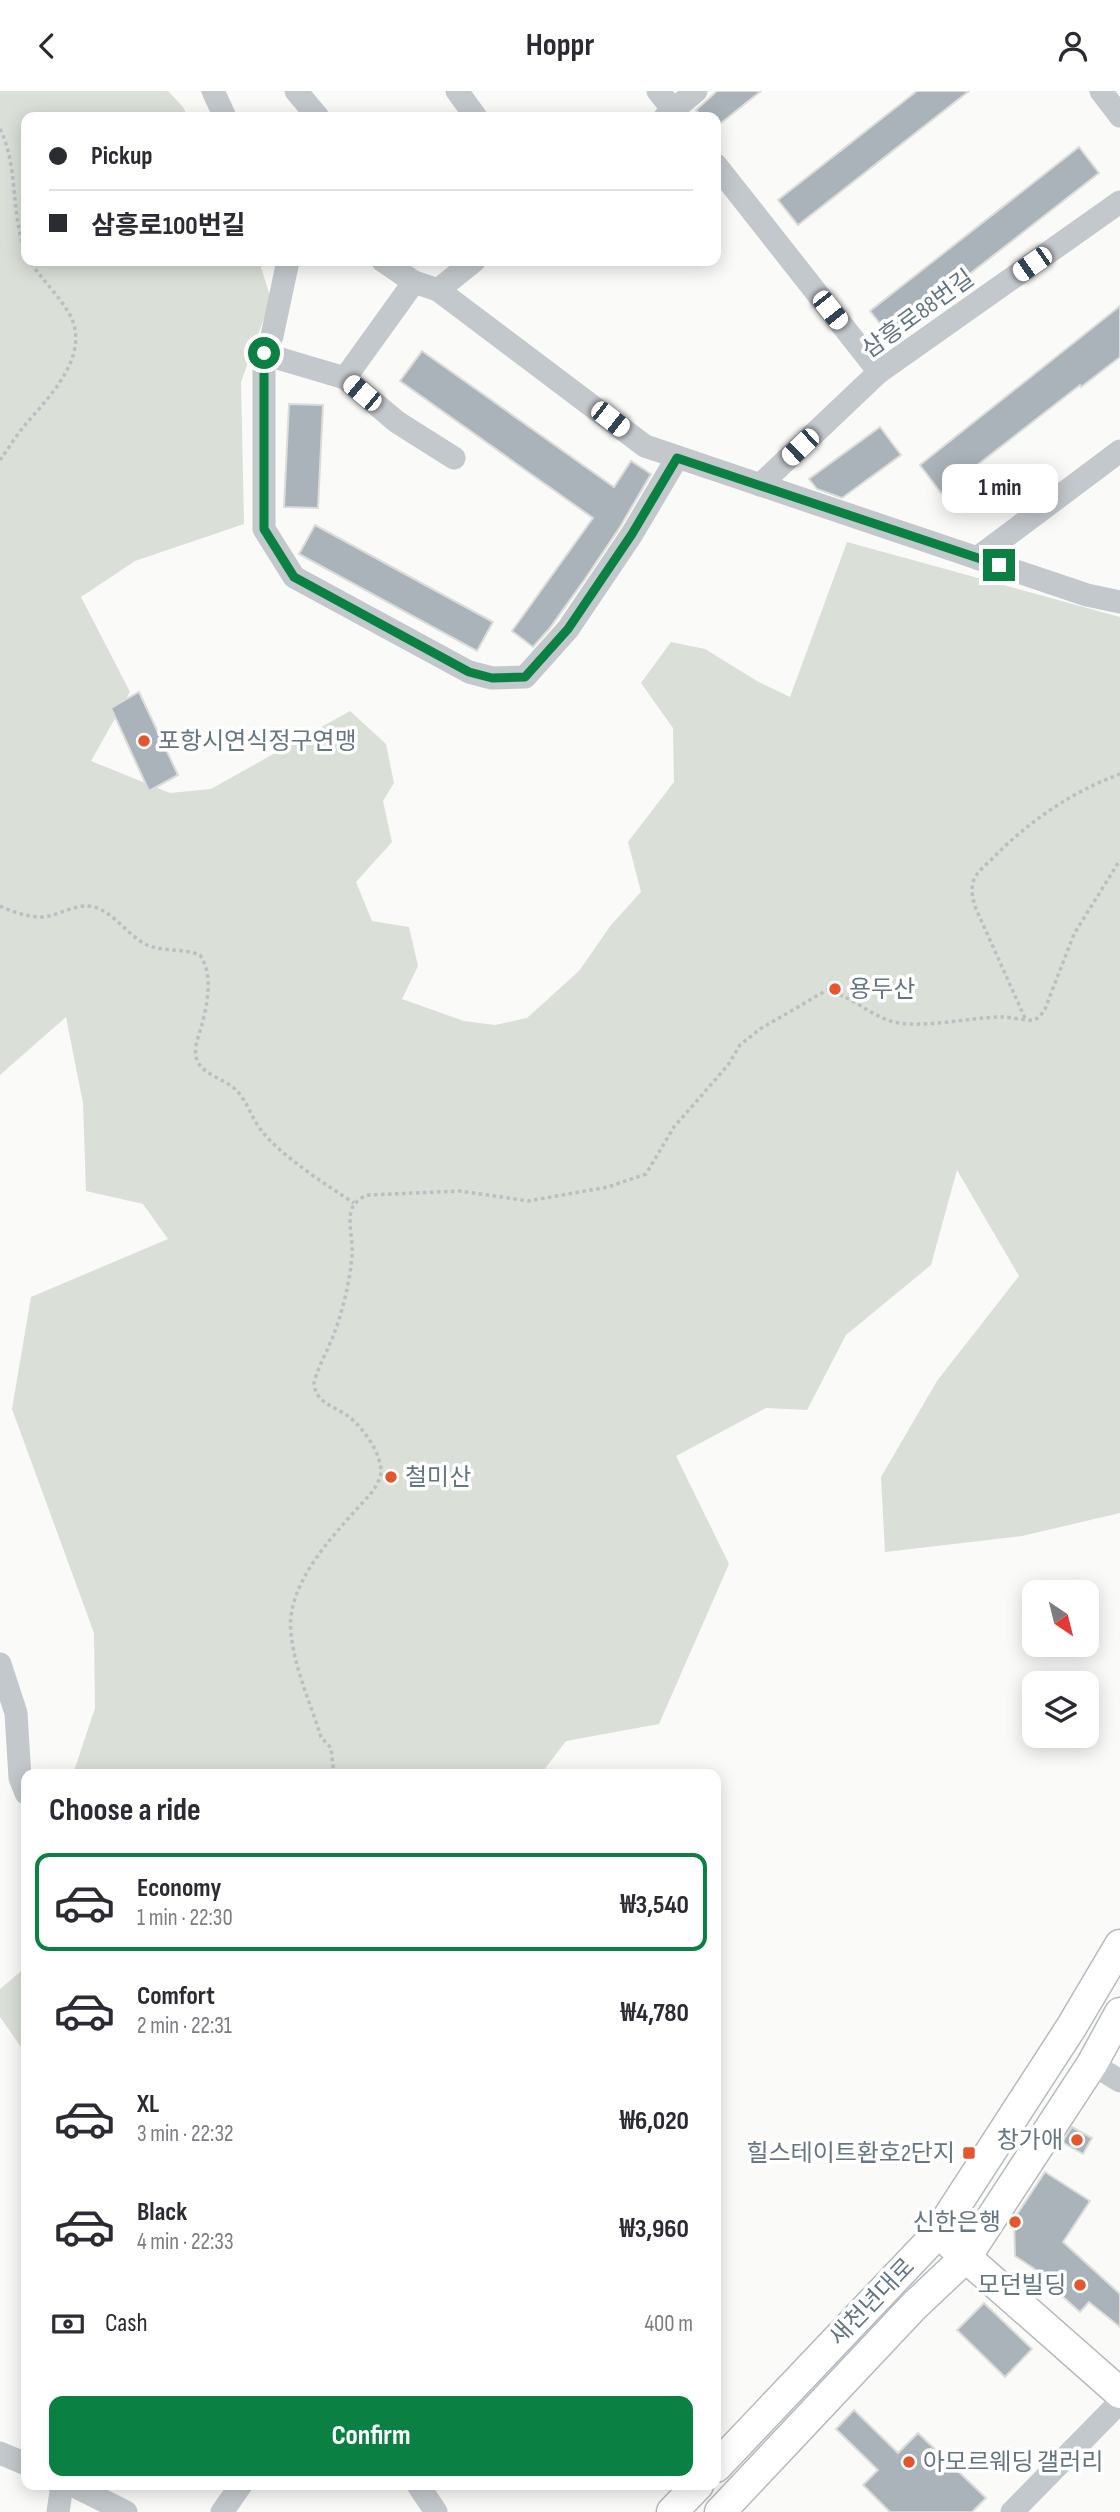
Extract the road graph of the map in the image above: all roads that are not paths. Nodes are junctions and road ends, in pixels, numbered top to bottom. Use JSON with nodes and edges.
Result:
{"nodes":[{"id":1,"x":213,"y":91,"type":"edge"},
{"id":2,"x":296,"y":91,"type":"edge"},
{"id":3,"x":457,"y":91,"type":"edge"},
{"id":4,"x":658,"y":91,"type":"edge"},
{"id":5,"x":696,"y":91,"type":"edge"},
{"id":6,"x":1101,"y":91,"type":"edge"},
{"id":7,"x":223,"y":112,"type":"edge"},
{"id":8,"x":314,"y":112,"type":"edge"},
{"id":9,"x":472,"y":112,"type":"edge"},
{"id":10,"x":670,"y":112,"type":"edge"},
{"id":11,"x":675,"y":112,"type":"edge"},
{"id":12,"x":1120,"y":116,"type":"edge"},
{"id":13,"x":721,"y":171,"type":"edge"},
{"id":14,"x":1120,"y":202,"type":"edge"},
{"id":15,"x":287,"y":266,"type":"edge"},
{"id":16,"x":390,"y":266,"type":"edge"},
{"id":17,"x":468,"y":266,"type":"edge"},
{"id":18,"x":414,"y":282,"type":"junction"},
{"id":19,"x":438,"y":290,"type":"junction"},
{"id":20,"x":264,"y":353,"type":"junction"},
{"id":21,"x":879,"y":372,"type":"junction"},
{"id":22,"x":345,"y":378,"type":"junction"},
{"id":23,"x":1120,"y":451,"type":"edge"},
{"id":24,"x":454,"y":458,"type":"dead end"},
{"id":25,"x":677,"y":458,"type":"junction"},
{"id":26,"x":760,"y":485,"type":"junction"},
{"id":27,"x":977,"y":558,"type":"junction"},
{"id":28,"x":1120,"y":602,"type":"edge"},
{"id":29,"x":0,"y":1664,"type":"edge"},
{"id":30,"x":21,"y":1781,"type":"edge"},
{"id":31,"x":1120,"y":1945,"type":"edge"},
{"id":32,"x":1120,"y":2013,"type":"edge"},
{"id":33,"x":1093,"y":2064,"type":"junction"},
{"id":34,"x":1120,"y":2081,"type":"edge"},
{"id":35,"x":938,"y":2233,"type":"junction"},
{"id":36,"x":966,"y":2257,"type":"junction"},
{"id":37,"x":1120,"y":2393,"type":"edge"},
{"id":38,"x":1120,"y":2402,"type":"edge"},
{"id":39,"x":0,"y":2453,"type":"edge"},
{"id":40,"x":721,"y":2461,"type":"edge"},
{"id":41,"x":21,"y":2463,"type":"edge"},
{"id":42,"x":61,"y":2490,"type":"edge"},
{"id":43,"x":82,"y":2490,"type":"edge"},
{"id":44,"x":237,"y":2490,"type":"edge"},
{"id":45,"x":421,"y":2490,"type":"edge"},
{"id":46,"x":693,"y":2490,"type":"edge"},
{"id":47,"x":1017,"y":2511,"type":"edge"},
{"id":48,"x":58,"y":2512,"type":"edge"},
{"id":49,"x":126,"y":2512,"type":"edge"},
{"id":50,"x":222,"y":2512,"type":"edge"},
{"id":51,"x":436,"y":2512,"type":"edge"},
{"id":52,"x":672,"y":2512,"type":"edge"},
{"id":53,"x":720,"y":2512,"type":"edge"}],
"edges":[{"from":1,"to":7,"type":"street"},
{"from":2,"to":8,"type":"street"},
{"from":3,"to":9,"type":"street"},
{"from":4,"to":10,"type":"street"},
{"from":5,"to":11,"type":"street"},
{"from":6,"to":12,"type":"street"},
{"from":13,"to":21,"type":"street"},
{"from":14,"to":21,"type":"street","name":"삼흥로88번길"},
{"from":15,"to":20,"type":"street"},
{"from":16,"to":18,"type":"street"},
{"from":17,"to":19,"type":"street"},
{"from":18,"to":19,"type":"street"},
{"from":18,"to":22,"type":"street"},
{"from":19,"to":25,"type":"street"},
{"from":20,"to":22,"type":"street"},
{"from":20,"to":25,"type":"street"},
{"from":21,"to":26,"type":"street","name":"삼흥로88번길"},
{"from":22,"to":24,"type":"street"},
{"from":23,"to":27,"type":"street"},
{"from":25,"to":26,"type":"street"},
{"from":26,"to":27,"type":"street"},
{"from":27,"to":28,"type":"street"},
{"from":29,"to":30,"type":"street"},
{"from":31,"to":35,"type":"main road","name":"새천년대로"},
{"from":32,"to":33,"type":"main road","name":"새천년대로"},
{"from":33,"to":34,"type":"street"},
{"from":33,"to":36,"type":"main road","name":"새천년대로"},
{"from":35,"to":36,"type":"main road"},
{"from":35,"to":40,"type":"main road","name":"새천년대로"},
{"from":36,"to":37,"type":"main road"},
{"from":36,"to":53,"type":"main road","name":"새천년대로"},
{"from":38,"to":47,"type":"street"},
{"from":39,"to":41,"type":"street"},
{"from":42,"to":48,"type":"street"},
{"from":43,"to":49,"type":"street"},
{"from":44,"to":50,"type":"street"},
{"from":45,"to":51,"type":"street"},
{"from":46,"to":52,"type":"main road"}]}
